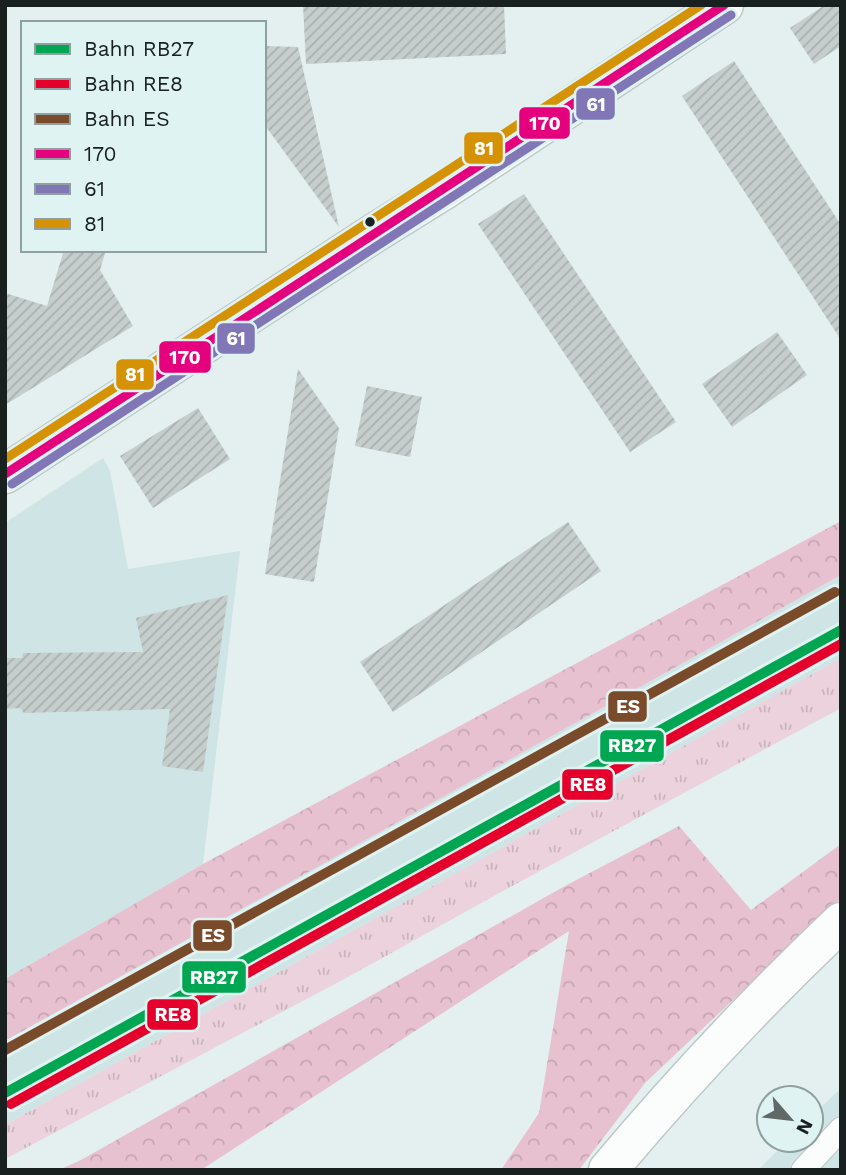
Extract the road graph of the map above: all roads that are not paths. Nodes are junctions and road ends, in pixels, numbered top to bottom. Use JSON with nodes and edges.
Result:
{"nodes":[{"id":1,"x":724,"y":5,"type":"edge"},
{"id":2,"x":5,"y":474,"type":"edge"},
{"id":3,"x":841,"y":922,"type":"edge"},
{"id":4,"x":841,"y":1129,"type":"edge"},
{"id":5,"x":608,"y":1170,"type":"edge"},
{"id":6,"x":803,"y":1170,"type":"edge"}],
"edges":[{"from":1,"to":2,"type":"street"},
{"from":3,"to":5,"type":"street"},
{"from":4,"to":6,"type":"lane"}]}
